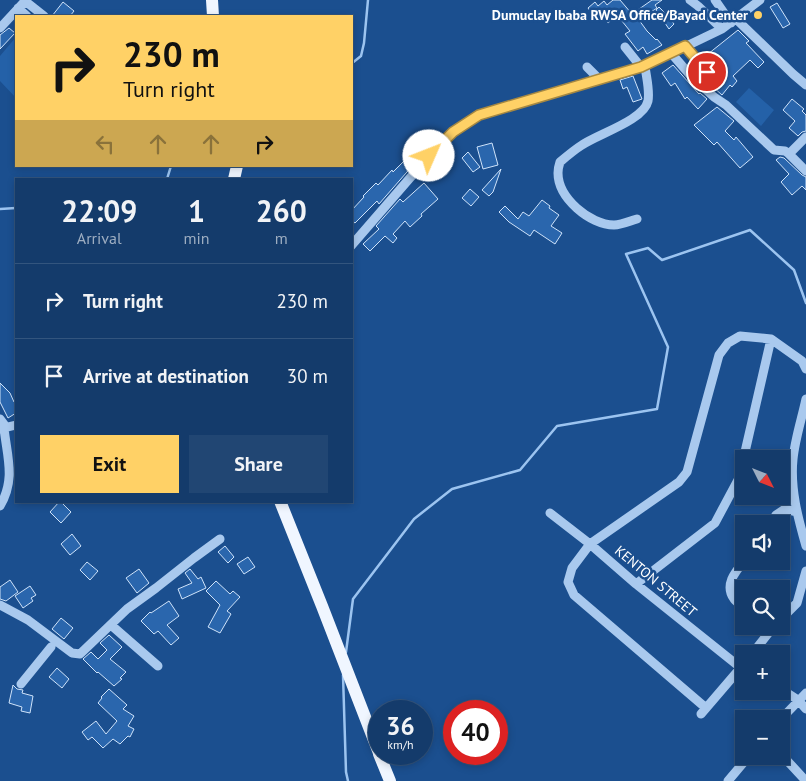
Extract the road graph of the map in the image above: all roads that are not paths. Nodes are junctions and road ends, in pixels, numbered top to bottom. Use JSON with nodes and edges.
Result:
{"nodes":[{"id":1,"x":212,"y":0,"type":"edge"},
{"id":2,"x":690,"y":0,"type":"edge"},
{"id":3,"x":715,"y":0,"type":"edge"},
{"id":4,"x":760,"y":0,"type":"edge"},
{"id":5,"x":20,"y":3,"type":"edge"},
{"id":6,"x":26,"y":15,"type":"edge"},
{"id":7,"x":42,"y":15,"type":"edge"},
{"id":8,"x":214,"y":15,"type":"edge"},
{"id":9,"x":733,"y":21,"type":"junction"},
{"id":10,"x":0,"y":28,"type":"edge"},
{"id":11,"x":722,"y":29,"type":"junction"},
{"id":12,"x":685,"y":46,"type":"junction"},
{"id":13,"x":626,"y":47,"type":"dead end"},
{"id":14,"x":671,"y":53,"type":"junction"},
{"id":15,"x":643,"y":66,"type":"junction"},
{"id":16,"x":587,"y":67,"type":"dead end"},
{"id":17,"x":599,"y":79,"type":"junction"},
{"id":18,"x":714,"y":80,"type":"dead end"},
{"id":19,"x":806,"y":85,"type":"edge"},
{"id":20,"x":806,"y":137,"type":"edge"},
{"id":21,"x":789,"y":154,"type":"junction"},
{"id":22,"x":806,"y":172,"type":"edge"},
{"id":23,"x":637,"y":219,"type":"dead end"},
{"id":24,"x":353,"y":244,"type":"edge"},
{"id":25,"x":771,"y":339,"type":"junction"},
{"id":26,"x":806,"y":369,"type":"edge"},
{"id":27,"x":806,"y":399,"type":"edge"},
{"id":28,"x":0,"y":419,"type":"edge"},
{"id":29,"x":3,"y":428,"type":"edge"},
{"id":30,"x":281,"y":503,"type":"edge"},
{"id":31,"x":0,"y":506,"type":"edge"},
{"id":32,"x":796,"y":512,"type":"junction"},
{"id":33,"x":550,"y":514,"type":"dead end"},
{"id":34,"x":776,"y":515,"type":"edge"},
{"id":35,"x":220,"y":539,"type":"dead end"},
{"id":36,"x":590,"y":544,"type":"junction"},
{"id":37,"x":806,"y":546,"type":"edge"},
{"id":38,"x":736,"y":570,"type":"edge"},
{"id":39,"x":806,"y":570,"type":"edge"},
{"id":40,"x":636,"y":584,"type":"junction"},
{"id":41,"x":735,"y":599,"type":"edge"},
{"id":42,"x":0,"y":605,"type":"edge"},
{"id":43,"x":790,"y":610,"type":"edge"},
{"id":44,"x":111,"y":624,"type":"junction"},
{"id":45,"x":53,"y":643,"type":"junction"},
{"id":46,"x":735,"y":661,"type":"edge"},
{"id":47,"x":158,"y":666,"type":"dead end"},
{"id":48,"x":735,"y":676,"type":"edge"},
{"id":49,"x":21,"y":684,"type":"dead end"},
{"id":50,"x":806,"y":692,"type":"edge"},
{"id":51,"x":790,"y":695,"type":"edge"},
{"id":52,"x":798,"y":700,"type":"junction"},
{"id":53,"x":806,"y":709,"type":"edge"},
{"id":54,"x":789,"y":710,"type":"edge"},
{"id":55,"x":368,"y":725,"type":"edge"},
{"id":56,"x":790,"y":764,"type":"edge"},
{"id":57,"x":384,"y":765,"type":"edge"},
{"id":58,"x":741,"y":765,"type":"edge"},
{"id":59,"x":734,"y":773,"type":"junction"},
{"id":60,"x":390,"y":781,"type":"edge"},
{"id":61,"x":728,"y":781,"type":"edge"},
{"id":62,"x":741,"y":781,"type":"edge"},
{"id":63,"x":806,"y":781,"type":"edge"}],
"edges":[{"from":1,"to":8,"type":"main road"},
{"from":2,"to":11,"type":"street"},
{"from":3,"to":9,"type":"street"},
{"from":4,"to":9,"type":"street"},
{"from":5,"to":6,"type":"street"},
{"from":5,"to":7,"type":"street"},
{"from":5,"to":10,"type":"street"},
{"from":9,"to":11,"type":"street"},
{"from":9,"to":19,"type":"street"},
{"from":11,"to":12,"type":"street"},
{"from":12,"to":14,"type":"street"},
{"from":12,"to":18,"type":"street"},
{"from":13,"to":15,"type":"street"},
{"from":14,"to":15,"type":"street"},
{"from":14,"to":21,"type":"street"},
{"from":15,"to":17,"type":"street"},
{"from":15,"to":23,"type":"street"},
{"from":16,"to":17,"type":"street"},
{"from":17,"to":24,"type":"street"},
{"from":20,"to":21,"type":"street"},
{"from":21,"to":22,"type":"street"},
{"from":25,"to":26,"type":"street"},
{"from":25,"to":36,"type":"street"},
{"from":25,"to":40,"type":"street"},
{"from":27,"to":32,"type":"street"},
{"from":28,"to":29,"type":"street"},
{"from":29,"to":31,"type":"street"},
{"from":30,"to":55,"type":"main road"},
{"from":32,"to":34,"type":"street"},
{"from":32,"to":37,"type":"street"},
{"from":33,"to":36,"type":"street","name":"KENTON STREET"},
{"from":35,"to":44,"type":"street"},
{"from":36,"to":40,"type":"street","name":"KENTON STREET"},
{"from":36,"to":48,"type":"street"},
{"from":38,"to":41,"type":"street"},
{"from":39,"to":43,"type":"street"},
{"from":40,"to":46,"type":"street","name":"KENTON STREET"},
{"from":42,"to":45,"type":"street"},
{"from":44,"to":45,"type":"street"},
{"from":44,"to":47,"type":"street"},
{"from":45,"to":49,"type":"street"},
{"from":50,"to":52,"type":"street"},
{"from":51,"to":52,"type":"street"},
{"from":52,"to":53,"type":"street"},
{"from":52,"to":54,"type":"street"},
{"from":56,"to":63,"type":"street"},
{"from":57,"to":60,"type":"main road"},
{"from":58,"to":59,"type":"street"},
{"from":59,"to":61,"type":"street"},
{"from":59,"to":62,"type":"street"}]}
